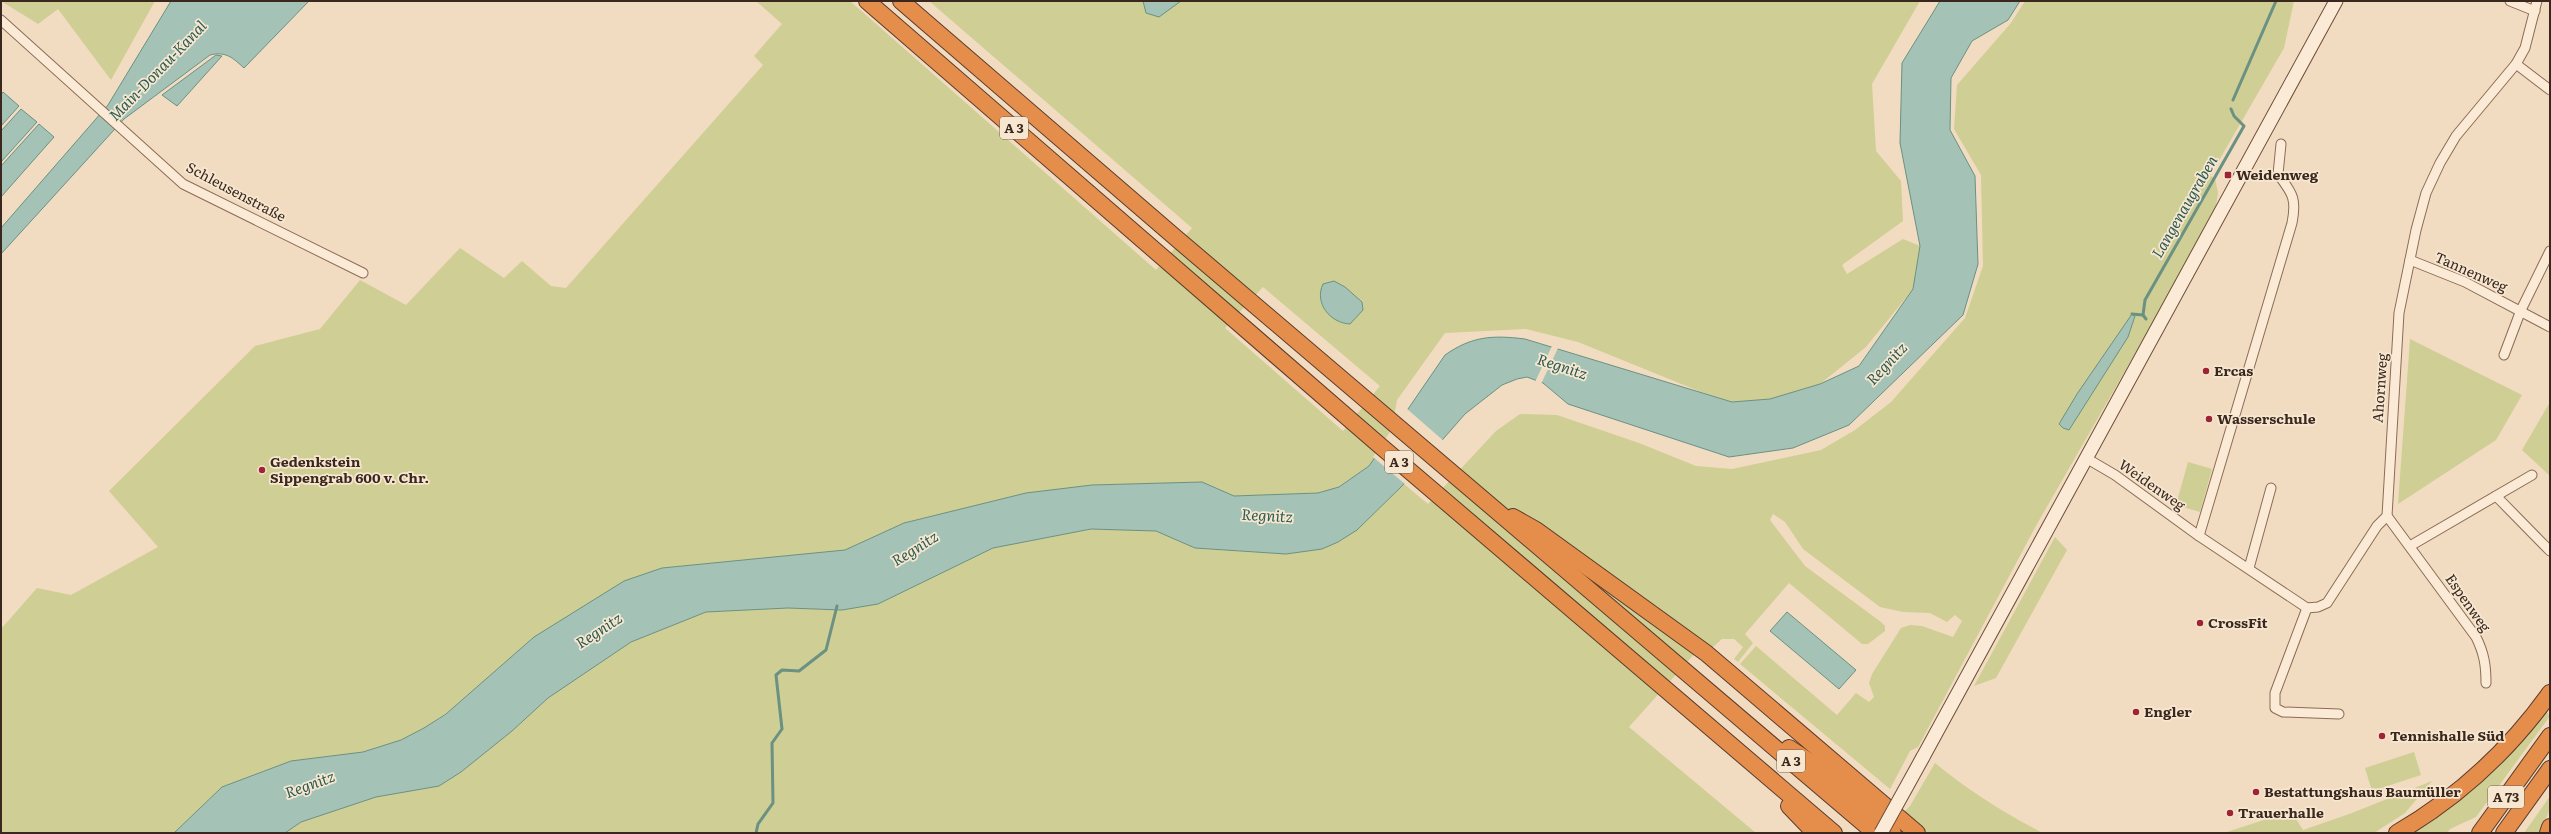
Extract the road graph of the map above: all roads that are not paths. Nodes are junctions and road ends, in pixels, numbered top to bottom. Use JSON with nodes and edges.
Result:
{"nodes":[{"id":1,"x":867,"y":1,"type":"edge"},
{"id":2,"x":901,"y":1,"type":"edge"},
{"id":3,"x":2336,"y":1,"type":"edge"},
{"id":4,"x":2510,"y":1,"type":"edge"},
{"id":5,"x":2538,"y":1,"type":"edge"},
{"id":6,"x":2536,"y":10,"type":"junction"},
{"id":7,"x":1,"y":20,"type":"edge"},
{"id":8,"x":2516,"y":64,"type":"junction"},
{"id":9,"x":2550,"y":90,"type":"edge"},
{"id":10,"x":2281,"y":144,"type":"dead end"},
{"id":11,"x":2550,"y":251,"type":"edge"},
{"id":12,"x":2410,"y":260,"type":"junction"},
{"id":13,"x":363,"y":273,"type":"dead end"},
{"id":14,"x":2521,"y":310,"type":"junction"},
{"id":15,"x":2550,"y":327,"type":"edge"},
{"id":16,"x":2504,"y":355,"type":"dead end"},
{"id":17,"x":2086,"y":458,"type":"junction"},
{"id":18,"x":2532,"y":475,"type":"dead end"},
{"id":19,"x":2271,"y":488,"type":"dead end"},
{"id":20,"x":1475,"y":494,"type":"junction"},
{"id":21,"x":2496,"y":496,"type":"junction"},
{"id":22,"x":2387,"y":516,"type":"junction"},
{"id":23,"x":2199,"y":536,"type":"junction"},
{"id":24,"x":2410,"y":546,"type":"junction"},
{"id":25,"x":2550,"y":551,"type":"edge"},
{"id":26,"x":2249,"y":568,"type":"junction"},
{"id":27,"x":1623,"y":606,"type":"junction"},
{"id":28,"x":2307,"y":608,"type":"junction"},
{"id":29,"x":2486,"y":683,"type":"dead end"},
{"id":30,"x":1708,"y":686,"type":"junction"},
{"id":31,"x":2550,"y":693,"type":"edge"},
{"id":32,"x":2339,"y":714,"type":"dead end"},
{"id":33,"x":1702,"y":719,"type":"junction"},
{"id":34,"x":2550,"y":736,"type":"edge"},
{"id":35,"x":2550,"y":769,"type":"edge"},
{"id":36,"x":2550,"y":827,"type":"edge"},
{"id":37,"x":1815,"y":833,"type":"edge"},
{"id":38,"x":1834,"y":833,"type":"edge"},
{"id":39,"x":1875,"y":833,"type":"edge"},
{"id":40,"x":1881,"y":833,"type":"edge"},
{"id":41,"x":1893,"y":833,"type":"edge"},
{"id":42,"x":1917,"y":833,"type":"edge"},
{"id":43,"x":2397,"y":833,"type":"edge"},
{"id":44,"x":2480,"y":833,"type":"edge"},
{"id":45,"x":2504,"y":833,"type":"edge"},
{"id":46,"x":2548,"y":833,"type":"edge"}],
"edges":[{"from":1,"to":33,"type":"highway","number":"A 3"},
{"from":2,"to":20,"type":"highway","number":"A 3"},
{"from":3,"to":17,"type":"street"},
{"from":4,"to":6,"type":"street"},
{"from":5,"to":6,"type":"street","name":"Ahornweg"},
{"from":6,"to":8,"type":"street","name":"Ahornweg"},
{"from":7,"to":13,"type":"street","name":"Schleusenstraße"},
{"from":8,"to":9,"type":"street"},
{"from":8,"to":12,"type":"street","name":"Ahornweg"},
{"from":10,"to":23,"type":"street","name":"Weidenweg"},
{"from":11,"to":14,"type":"street"},
{"from":12,"to":14,"type":"street","name":"Tannenweg"},
{"from":12,"to":22,"type":"street","name":"Ahornweg"},
{"from":14,"to":15,"type":"street","name":"Tannenweg"},
{"from":14,"to":16,"type":"street"},
{"from":17,"to":23,"type":"street","name":"Weidenweg"},
{"from":17,"to":40,"type":"street","bridge":true},
{"from":18,"to":21,"type":"street"},
{"from":19,"to":26,"type":"street"},
{"from":20,"to":27,"type":"highway","number":"A 3"},
{"from":20,"to":27,"type":"highway"},
{"from":21,"to":24,"type":"street"},
{"from":21,"to":25,"type":"street"},
{"from":22,"to":24,"type":"street","name":"Espenweg"},
{"from":22,"to":28,"type":"street"},
{"from":23,"to":26,"type":"street","name":"Weidenweg"},
{"from":24,"to":29,"type":"street","name":"Espenweg"},
{"from":26,"to":28,"type":"street","name":"Weidenweg"},
{"from":27,"to":30,"type":"highway","number":"A 3"},
{"from":27,"to":42,"type":"highway","number":"A 3"},
{"from":28,"to":32,"type":"street"},
{"from":30,"to":39,"type":"highway","number":"A 3"},
{"from":30,"to":41,"type":"highway"},
{"from":31,"to":43,"type":"highway"},
{"from":33,"to":37,"type":"highway"},
{"from":33,"to":38,"type":"highway","number":"A 3"},
{"from":34,"to":44,"type":"highway","number":"A 73"},
{"from":35,"to":45,"type":"highway","number":"A 73"},
{"from":36,"to":46,"type":"highway"}]}
